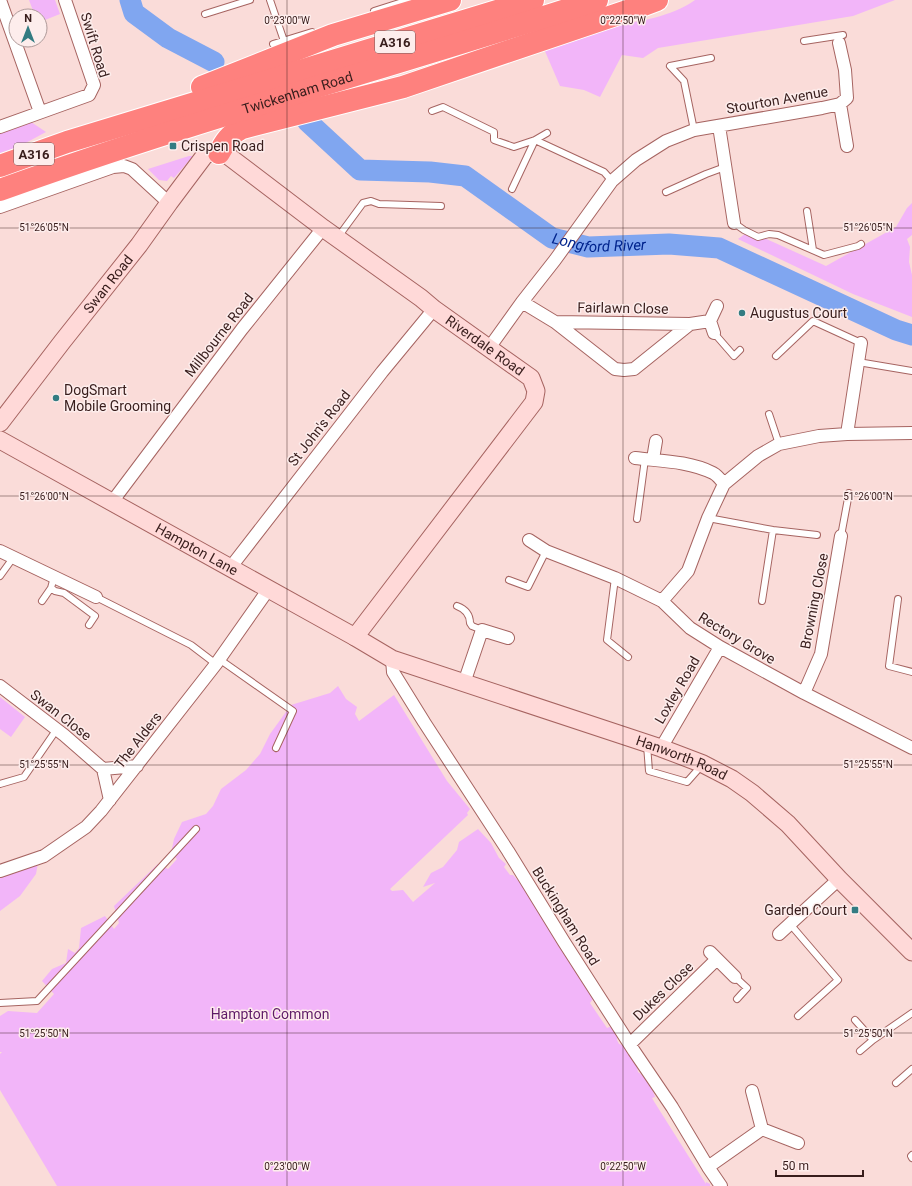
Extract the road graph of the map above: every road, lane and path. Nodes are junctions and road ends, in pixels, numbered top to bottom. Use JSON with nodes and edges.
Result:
{"nodes":[{"id":1,"x":0,"y":0,"type":"edge"},
{"id":2,"x":65,"y":0,"type":"edge"},
{"id":3,"x":250,"y":0,"type":"edge"},
{"id":4,"x":270,"y":0,"type":"edge"},
{"id":5,"x":409,"y":0,"type":"edge"},
{"id":6,"x":450,"y":0,"type":"edge"},
{"id":7,"x":597,"y":0,"type":"edge"},
{"id":8,"x":657,"y":0,"type":"edge"},
{"id":9,"x":205,"y":14,"type":"dead end"},
{"id":10,"x":365,"y":15,"type":"dead end"},
{"id":11,"x":541,"y":18,"type":"edge"},
{"id":12,"x":320,"y":29,"type":"dead end"},
{"id":13,"x":840,"y":38,"type":"joint"},
{"id":14,"x":284,"y":41,"type":"junction"},
{"id":15,"x":804,"y":41,"type":"dead end"},
{"id":16,"x":274,"y":44,"type":"dead end"},
{"id":17,"x":711,"y":58,"type":"dead end"},
{"id":18,"x":840,"y":104,"type":"junction"},
{"id":19,"x":432,"y":111,"type":"dead end"},
{"id":20,"x":40,"y":112,"type":"junction"},
{"id":21,"x":719,"y":126,"type":"junction"},
{"id":22,"x":0,"y":127,"type":"edge"},
{"id":23,"x":694,"y":130,"type":"junction"},
{"id":24,"x":547,"y":133,"type":"dead end"},
{"id":25,"x":535,"y":140,"type":"junction"},
{"id":26,"x":67,"y":142,"type":"junction"},
{"id":27,"x":847,"y":146,"type":"dead end"},
{"id":28,"x":219,"y":153,"type":"junction"},
{"id":29,"x":0,"y":166,"type":"edge"},
{"id":30,"x":725,"y":167,"type":"junction"},
{"id":31,"x":612,"y":181,"type":"junction"},
{"id":32,"x":512,"y":189,"type":"dead end"},
{"id":33,"x":0,"y":190,"type":"edge"},
{"id":34,"x":666,"y":192,"type":"dead end"},
{"id":35,"x":169,"y":203,"type":"junction"},
{"id":36,"x":441,"y":206,"type":"dead end"},
{"id":37,"x":0,"y":207,"type":"edge"},
{"id":38,"x":807,"y":211,"type":"dead end"},
{"id":39,"x":734,"y":223,"type":"joint"},
{"id":40,"x":323,"y":228,"type":"junction"},
{"id":41,"x":338,"y":238,"type":"junction"},
{"id":42,"x":861,"y":244,"type":"dead end"},
{"id":43,"x":813,"y":250,"type":"junction"},
{"id":44,"x":522,"y":302,"type":"junction"},
{"id":45,"x":717,"y":306,"type":"dead end"},
{"id":46,"x":434,"y":308,"type":"junction"},
{"id":47,"x":710,"y":320,"type":"junction"},
{"id":48,"x":555,"y":322,"type":"junction"},
{"id":49,"x":690,"y":324,"type":"junction"},
{"id":50,"x":714,"y":332,"type":"joint"},
{"id":51,"x":861,"y":343,"type":"joint"},
{"id":52,"x":488,"y":348,"type":"junction"},
{"id":53,"x":740,"y":350,"type":"dead end"},
{"id":54,"x":776,"y":356,"type":"dead end"},
{"id":55,"x":858,"y":362,"type":"junction"},
{"id":56,"x":912,"y":371,"type":"edge"},
{"id":57,"x":769,"y":414,"type":"dead end"},
{"id":58,"x":0,"y":423,"type":"edge"},
{"id":59,"x":912,"y":433,"type":"edge"},
{"id":60,"x":847,"y":434,"type":"junction"},
{"id":61,"x":0,"y":440,"type":"edge"},
{"id":62,"x":656,"y":441,"type":"dead end"},
{"id":63,"x":779,"y":444,"type":"junction"},
{"id":64,"x":644,"y":459,"type":"junction"},
{"id":65,"x":724,"y":484,"type":"junction"},
{"id":66,"x":849,"y":493,"type":"dead end"},
{"id":67,"x":112,"y":502,"type":"junction"},
{"id":68,"x":708,"y":518,"type":"junction"},
{"id":69,"x":637,"y":519,"type":"dead end"},
{"id":70,"x":773,"y":530,"type":"junction"},
{"id":71,"x":817,"y":535,"type":"dead end"},
{"id":72,"x":841,"y":536,"type":"joint"},
{"id":73,"x":529,"y":540,"type":"dead end"},
{"id":74,"x":0,"y":551,"type":"edge"},
{"id":75,"x":546,"y":551,"type":"junction"},
{"id":76,"x":13,"y":558,"type":"junction"},
{"id":77,"x":230,"y":568,"type":"junction"},
{"id":78,"x":0,"y":576,"type":"edge"},
{"id":79,"x":615,"y":578,"type":"junction"},
{"id":80,"x":509,"y":580,"type":"dead end"},
{"id":81,"x":52,"y":582,"type":"junction"},
{"id":82,"x":268,"y":590,"type":"junction"},
{"id":83,"x":96,"y":597,"type":"joint"},
{"id":84,"x":898,"y":599,"type":"dead end"},
{"id":85,"x":42,"y":601,"type":"dead end"},
{"id":86,"x":662,"y":601,"type":"junction"},
{"id":87,"x":762,"y":601,"type":"dead end"},
{"id":88,"x":457,"y":606,"type":"dead end"},
{"id":89,"x":89,"y":625,"type":"dead end"},
{"id":90,"x":482,"y":630,"type":"junction"},
{"id":91,"x":355,"y":636,"type":"junction"},
{"id":92,"x":508,"y":638,"type":"dead end"},
{"id":93,"x":720,"y":647,"type":"junction"},
{"id":94,"x":628,"y":657,"type":"dead end"},
{"id":95,"x":392,"y":659,"type":"junction"},
{"id":96,"x":218,"y":661,"type":"junction"},
{"id":97,"x":912,"y":672,"type":"edge"},
{"id":98,"x":464,"y":683,"type":"junction"},
{"id":99,"x":0,"y":686,"type":"edge"},
{"id":100,"x":804,"y":693,"type":"junction"},
{"id":101,"x":57,"y":729,"type":"junction"},
{"id":102,"x":654,"y":745,"type":"junction"},
{"id":103,"x":276,"y":748,"type":"dead end"},
{"id":104,"x":912,"y":748,"type":"edge"},
{"id":105,"x":703,"y":764,"type":"junction"},
{"id":106,"x":137,"y":766,"type":"junction"},
{"id":107,"x":103,"y":769,"type":"junction"},
{"id":108,"x":0,"y":784,"type":"edge"},
{"id":109,"x":110,"y":800,"type":"junction"},
{"id":110,"x":196,"y":829,"type":"dead end"},
{"id":111,"x":0,"y":871,"type":"edge"},
{"id":112,"x":839,"y":879,"type":"junction"},
{"id":113,"x":790,"y":924,"type":"junction"},
{"id":114,"x":779,"y":934,"type":"dead end"},
{"id":115,"x":912,"y":952,"type":"edge"},
{"id":116,"x":735,"y":977,"type":"joint"},
{"id":117,"x":737,"y":999,"type":"dead end"},
{"id":118,"x":0,"y":1003,"type":"edge"},
{"id":119,"x":912,"y":1013,"type":"edge"},
{"id":120,"x":798,"y":1016,"type":"dead end"},
{"id":121,"x":855,"y":1020,"type":"dead end"},
{"id":122,"x":873,"y":1040,"type":"junction"},
{"id":123,"x":630,"y":1044,"type":"junction"},
{"id":124,"x":860,"y":1051,"type":"dead end"},
{"id":125,"x":912,"y":1069,"type":"edge"},
{"id":126,"x":896,"y":1083,"type":"dead end"},
{"id":127,"x":752,"y":1091,"type":"dead end"},
{"id":128,"x":762,"y":1129,"type":"junction"},
{"id":129,"x":798,"y":1143,"type":"dead end"},
{"id":130,"x":708,"y":1167,"type":"junction"},
{"id":131,"x":721,"y":1186,"type":"edge"}],
"edges":[{"from":1,"to":20,"type":"street"},
{"from":2,"to":20,"type":"street","name":"Swift Road"},
{"from":3,"to":9,"type":"lane"},
{"from":4,"to":14,"type":"lane"},
{"from":5,"to":10,"type":"lane"},
{"from":6,"to":26,"type":"highway"},
{"from":7,"to":11,"type":"highway","name":"Twickenham Road","number":"A316"},
{"from":8,"to":11,"type":"highway"},
{"from":11,"to":26,"type":"highway","name":"Twickenham Road","number":"A316"},
{"from":11,"to":28,"type":"highway"},
{"from":11,"to":33,"type":"highway","name":"Twickenham Road","number":"A316"},
{"from":12,"to":14,"type":"lane"},
{"from":13,"to":15,"type":"lane"},
{"from":13,"to":18,"type":"street","name":"Stourton Avenue"},
{"from":14,"to":16,"type":"lane"},
{"from":17,"to":23,"type":"lane"},
{"from":18,"to":21,"type":"street","name":"Stourton Avenue"},
{"from":18,"to":27,"type":"street","name":"Stourton Avenue"},
{"from":19,"to":25,"type":"lane"},
{"from":20,"to":22,"type":"street","name":"Swift Road"},
{"from":21,"to":23,"type":"street","name":"Stourton Avenue"},
{"from":21,"to":30,"type":"street","name":"Stourton Avenue"},
{"from":23,"to":31,"type":"street","name":"Stourton Avenue"},
{"from":24,"to":25,"type":"lane"},
{"from":25,"to":31,"type":"lane"},
{"from":25,"to":32,"type":"lane"},
{"from":26,"to":29,"type":"highway","name":"Twickenham Road","number":"A316"},
{"from":28,"to":35,"type":"street","name":"Swan Road"},
{"from":28,"to":40,"type":"street","name":"Riverdale Road"},
{"from":30,"to":34,"type":"lane"},
{"from":30,"to":39,"type":"street","name":"Stourton Avenue"},
{"from":31,"to":44,"type":"street","name":"Stourton Avenue"},
{"from":35,"to":37,"type":"street"},
{"from":35,"to":58,"type":"street","name":"Swan Road"},
{"from":36,"to":41,"type":"lane"},
{"from":38,"to":43,"type":"lane"},
{"from":39,"to":43,"type":"lane"},
{"from":40,"to":41,"type":"street","name":"Riverdale Road"},
{"from":40,"to":67,"type":"street","name":"Millbourne Road"},
{"from":41,"to":46,"type":"street","name":"Riverdale Road"},
{"from":42,"to":43,"type":"lane"},
{"from":44,"to":48,"type":"street","name":"Fairlawn Close"},
{"from":44,"to":52,"type":"street","name":"Stourton Avenue"},
{"from":45,"to":47,"type":"street"},
{"from":46,"to":52,"type":"street","name":"Riverdale Road"},
{"from":46,"to":77,"type":"street","name":"St John's Road"},
{"from":47,"to":49,"type":"street","name":"Fairlawn Close"},
{"from":47,"to":50,"type":"street"},
{"from":48,"to":49,"type":"street","name":"Fairlawn Close"},
{"from":48,"to":49,"type":"street","name":"Fairlawn Close"},
{"from":50,"to":53,"type":"lane"},
{"from":51,"to":54,"type":"lane"},
{"from":51,"to":55,"type":"street"},
{"from":52,"to":91,"type":"street","name":"Riverdale Road"},
{"from":55,"to":56,"type":"lane"},
{"from":55,"to":60,"type":"street"},
{"from":57,"to":63,"type":"lane"},
{"from":59,"to":60,"type":"street"},
{"from":60,"to":63,"type":"street"},
{"from":61,"to":67,"type":"street","name":"Hampton Lane"},
{"from":62,"to":64,"type":"street"},
{"from":63,"to":65,"type":"street"},
{"from":64,"to":65,"type":"street"},
{"from":64,"to":69,"type":"lane"},
{"from":65,"to":68,"type":"street"},
{"from":66,"to":72,"type":"lane"},
{"from":67,"to":77,"type":"street","name":"Hampton Lane"},
{"from":68,"to":70,"type":"lane"},
{"from":68,"to":86,"type":"street"},
{"from":70,"to":71,"type":"lane"},
{"from":70,"to":87,"type":"lane"},
{"from":72,"to":100,"type":"street","name":"Browning Close"},
{"from":73,"to":75,"type":"street","name":"Rectory Grove"},
{"from":74,"to":76,"type":"street"},
{"from":75,"to":79,"type":"street","name":"Rectory Grove"},
{"from":75,"to":80,"type":"lane"},
{"from":76,"to":78,"type":"lane"},
{"from":76,"to":81,"type":"street"},
{"from":77,"to":82,"type":"street","name":"Hampton Lane"},
{"from":79,"to":86,"type":"street","name":"Rectory Grove"},
{"from":79,"to":94,"type":"lane"},
{"from":81,"to":83,"type":"street"},
{"from":81,"to":85,"type":"lane"},
{"from":81,"to":89,"type":"lane"},
{"from":82,"to":91,"type":"street","name":"Hampton Lane"},
{"from":82,"to":96,"type":"street","name":"The Alders"},
{"from":83,"to":96,"type":"lane"},
{"from":84,"to":97,"type":"lane"},
{"from":86,"to":93,"type":"street","name":"Rectory Grove"},
{"from":88,"to":90,"type":"lane"},
{"from":90,"to":92,"type":"street"},
{"from":90,"to":98,"type":"street"},
{"from":91,"to":95,"type":"street","name":"Hampton Lane"},
{"from":93,"to":100,"type":"street","name":"Rectory Grove"},
{"from":93,"to":102,"type":"street","name":"Loxley Road"},
{"from":95,"to":98,"type":"street","name":"Hanworth Road"},
{"from":95,"to":123,"type":"street","name":"Buckingham Road"},
{"from":96,"to":103,"type":"lane"},
{"from":96,"to":106,"type":"street","name":"The Alders"},
{"from":98,"to":102,"type":"street","name":"Hanworth Road"},
{"from":99,"to":101,"type":"street","name":"Swan Close"},
{"from":100,"to":104,"type":"street","name":"Rectory Grove"},
{"from":101,"to":107,"type":"street","name":"Swan Close"},
{"from":101,"to":108,"type":"lane"},
{"from":102,"to":105,"type":"street","name":"Hanworth Road"},
{"from":102,"to":105,"type":"lane"},
{"from":105,"to":112,"type":"street","name":"Hanworth Road"},
{"from":106,"to":107,"type":"street"},
{"from":106,"to":109,"type":"street","name":"The Alders"},
{"from":107,"to":109,"type":"street"},
{"from":109,"to":111,"type":"street","name":"The Alders"},
{"from":110,"to":118,"type":"lane"},
{"from":112,"to":113,"type":"street"},
{"from":112,"to":115,"type":"street","name":"Hanworth Road"},
{"from":113,"to":114,"type":"street"},
{"from":113,"to":120,"type":"lane"},
{"from":116,"to":117,"type":"lane"},
{"from":116,"to":123,"type":"street","name":"Dukes Close"},
{"from":119,"to":122,"type":"lane"},
{"from":121,"to":122,"type":"lane"},
{"from":122,"to":124,"type":"lane"},
{"from":123,"to":130,"type":"street","name":"Buckingham Road"},
{"from":125,"to":126,"type":"lane"},
{"from":127,"to":128,"type":"street"},
{"from":128,"to":129,"type":"street"},
{"from":128,"to":130,"type":"street"},
{"from":130,"to":131,"type":"street","name":"Buckingham Road"}]}
